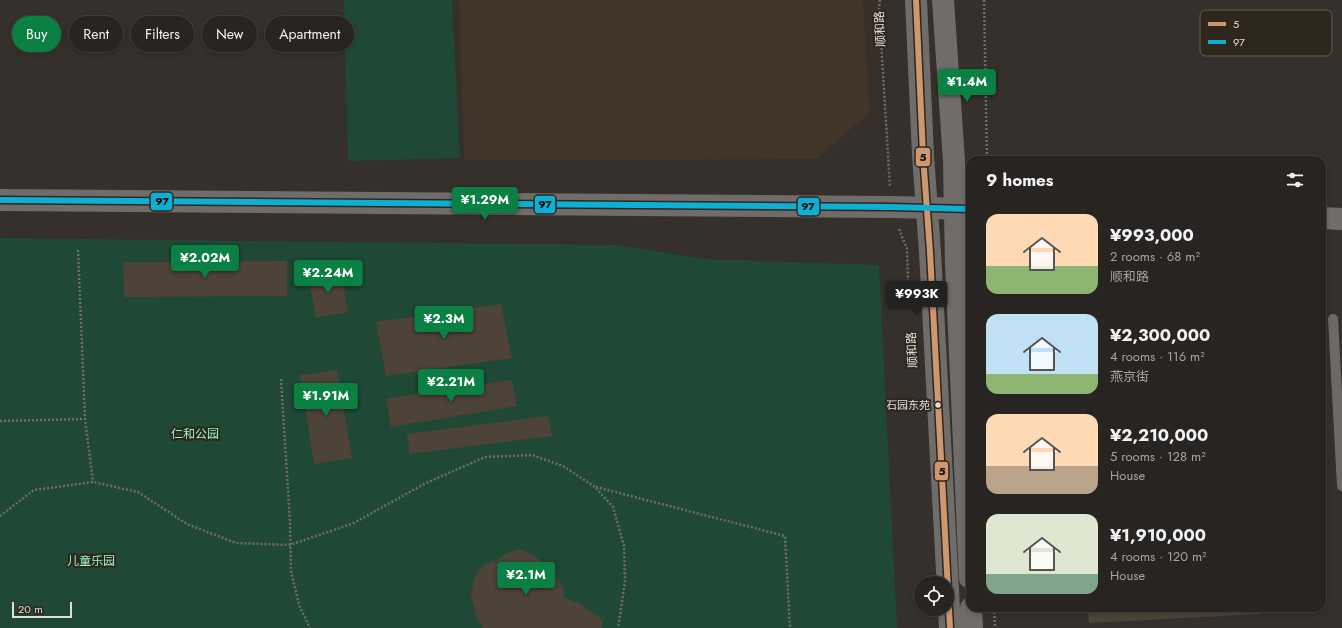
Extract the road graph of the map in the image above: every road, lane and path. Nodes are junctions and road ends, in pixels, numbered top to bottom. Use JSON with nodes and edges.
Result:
{"nodes":[{"id":1,"x":880,"y":0,"type":"edge"},
{"id":2,"x":916,"y":0,"type":"edge"},
{"id":3,"x":943,"y":0,"type":"edge"},
{"id":4,"x":984,"y":0,"type":"edge"},
{"id":5,"x":987,"y":156,"type":"edge"},
{"id":6,"x":0,"y":200,"type":"edge"},
{"id":7,"x":891,"y":207,"type":"junction"},
{"id":8,"x":927,"y":207,"type":"junction"},
{"id":9,"x":963,"y":209,"type":"edge"},
{"id":10,"x":1326,"y":218,"type":"edge"},
{"id":11,"x":1342,"y":219,"type":"edge"},
{"id":12,"x":78,"y":250,"type":"dead end"},
{"id":13,"x":908,"y":280,"type":"dead end"},
{"id":14,"x":1333,"y":319,"type":"dead end"},
{"id":15,"x":966,"y":367,"type":"edge"},
{"id":16,"x":281,"y":379,"type":"dead end"},
{"id":17,"x":1340,"y":405,"type":"edge"},
{"id":18,"x":85,"y":419,"type":"junction"},
{"id":19,"x":0,"y":421,"type":"edge"},
{"id":20,"x":93,"y":482,"type":"junction"},
{"id":21,"x":1342,"y":486,"type":"edge"},
{"id":22,"x":595,"y":487,"type":"junction"},
{"id":23,"x":0,"y":516,"type":"edge"},
{"id":24,"x":971,"y":612,"type":"edge"},
{"id":25,"x":994,"y":612,"type":"edge"},
{"id":26,"x":310,"y":628,"type":"edge"},
{"id":27,"x":618,"y":628,"type":"edge"},
{"id":28,"x":790,"y":628,"type":"edge"},
{"id":29,"x":950,"y":628,"type":"edge"},
{"id":30,"x":972,"y":628,"type":"edge"},
{"id":31,"x":995,"y":628,"type":"edge"}],
"edges":[{"from":1,"to":7,"type":"path","name":"顺和路"},
{"from":2,"to":8,"type":"main road","name":"顺和路"},
{"from":3,"to":9,"type":"main road"},
{"from":4,"to":5,"type":"path"},
{"from":6,"to":7,"type":"main road"},
{"from":7,"to":8,"type":"main road"},
{"from":7,"to":13,"type":"path","name":"顺和路"},
{"from":8,"to":9,"type":"main road"},
{"from":8,"to":29,"type":"main road","name":"顺和路"},
{"from":9,"to":15,"type":"main road"},
{"from":10,"to":11,"type":"main road"},
{"from":12,"to":18,"type":"path"},
{"from":14,"to":17,"type":"lane"},
{"from":16,"to":26,"type":"path"},
{"from":17,"to":21,"type":"lane"},
{"from":18,"to":19,"type":"path"},
{"from":18,"to":20,"type":"path"},
{"from":20,"to":22,"type":"path"},
{"from":20,"to":23,"type":"path"},
{"from":22,"to":27,"type":"path"},
{"from":22,"to":28,"type":"path"},
{"from":24,"to":30,"type":"main road"},
{"from":25,"to":31,"type":"path"}]}
